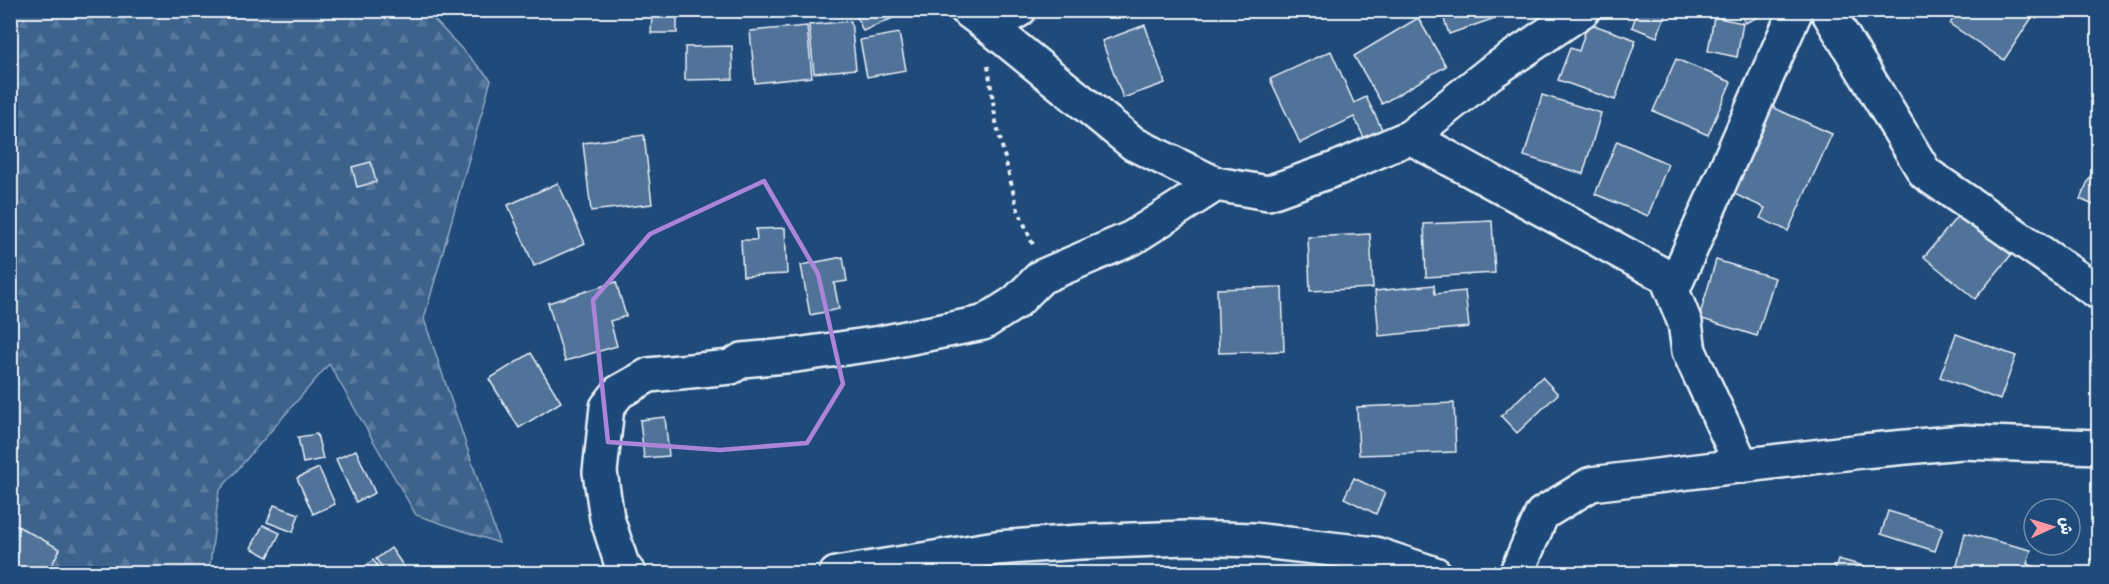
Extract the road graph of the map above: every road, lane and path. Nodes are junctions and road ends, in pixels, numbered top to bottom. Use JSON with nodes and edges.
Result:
{"nodes":[{"id":1,"x":1019,"y":10,"type":"edge"},
{"id":2,"x":1583,"y":10,"type":"edge"},
{"id":3,"x":1796,"y":10,"type":"edge"},
{"id":4,"x":1827,"y":10,"type":"edge"},
{"id":5,"x":980,"y":19,"type":"edge"},
{"id":6,"x":1410,"y":136,"type":"junction"},
{"id":7,"x":1216,"y":184,"type":"junction"},
{"id":8,"x":1046,"y":274,"type":"junction"},
{"id":9,"x":1667,"y":278,"type":"junction"},
{"id":10,"x":2098,"y":292,"type":"edge"},
{"id":11,"x":2098,"y":447,"type":"edge"},
{"id":12,"x":1742,"y":466,"type":"junction"},
{"id":13,"x":629,"y":573,"type":"edge"},
{"id":14,"x":836,"y":573,"type":"edge"},
{"id":15,"x":1435,"y":573,"type":"edge"},
{"id":16,"x":1516,"y":573,"type":"edge"}],
"edges":[{"from":1,"to":5,"type":"street"},
{"from":2,"to":6,"type":"street"},
{"from":3,"to":9,"type":"street"},
{"from":4,"to":10,"type":"street"},
{"from":5,"to":7,"type":"street"},
{"from":5,"to":8,"type":"path"},
{"from":6,"to":7,"type":"street"},
{"from":6,"to":9,"type":"street"},
{"from":7,"to":8,"type":"street"},
{"from":8,"to":13,"type":"street"},
{"from":9,"to":12,"type":"street"},
{"from":11,"to":12,"type":"street"},
{"from":12,"to":16,"type":"street"},
{"from":14,"to":15,"type":"street"}]}
